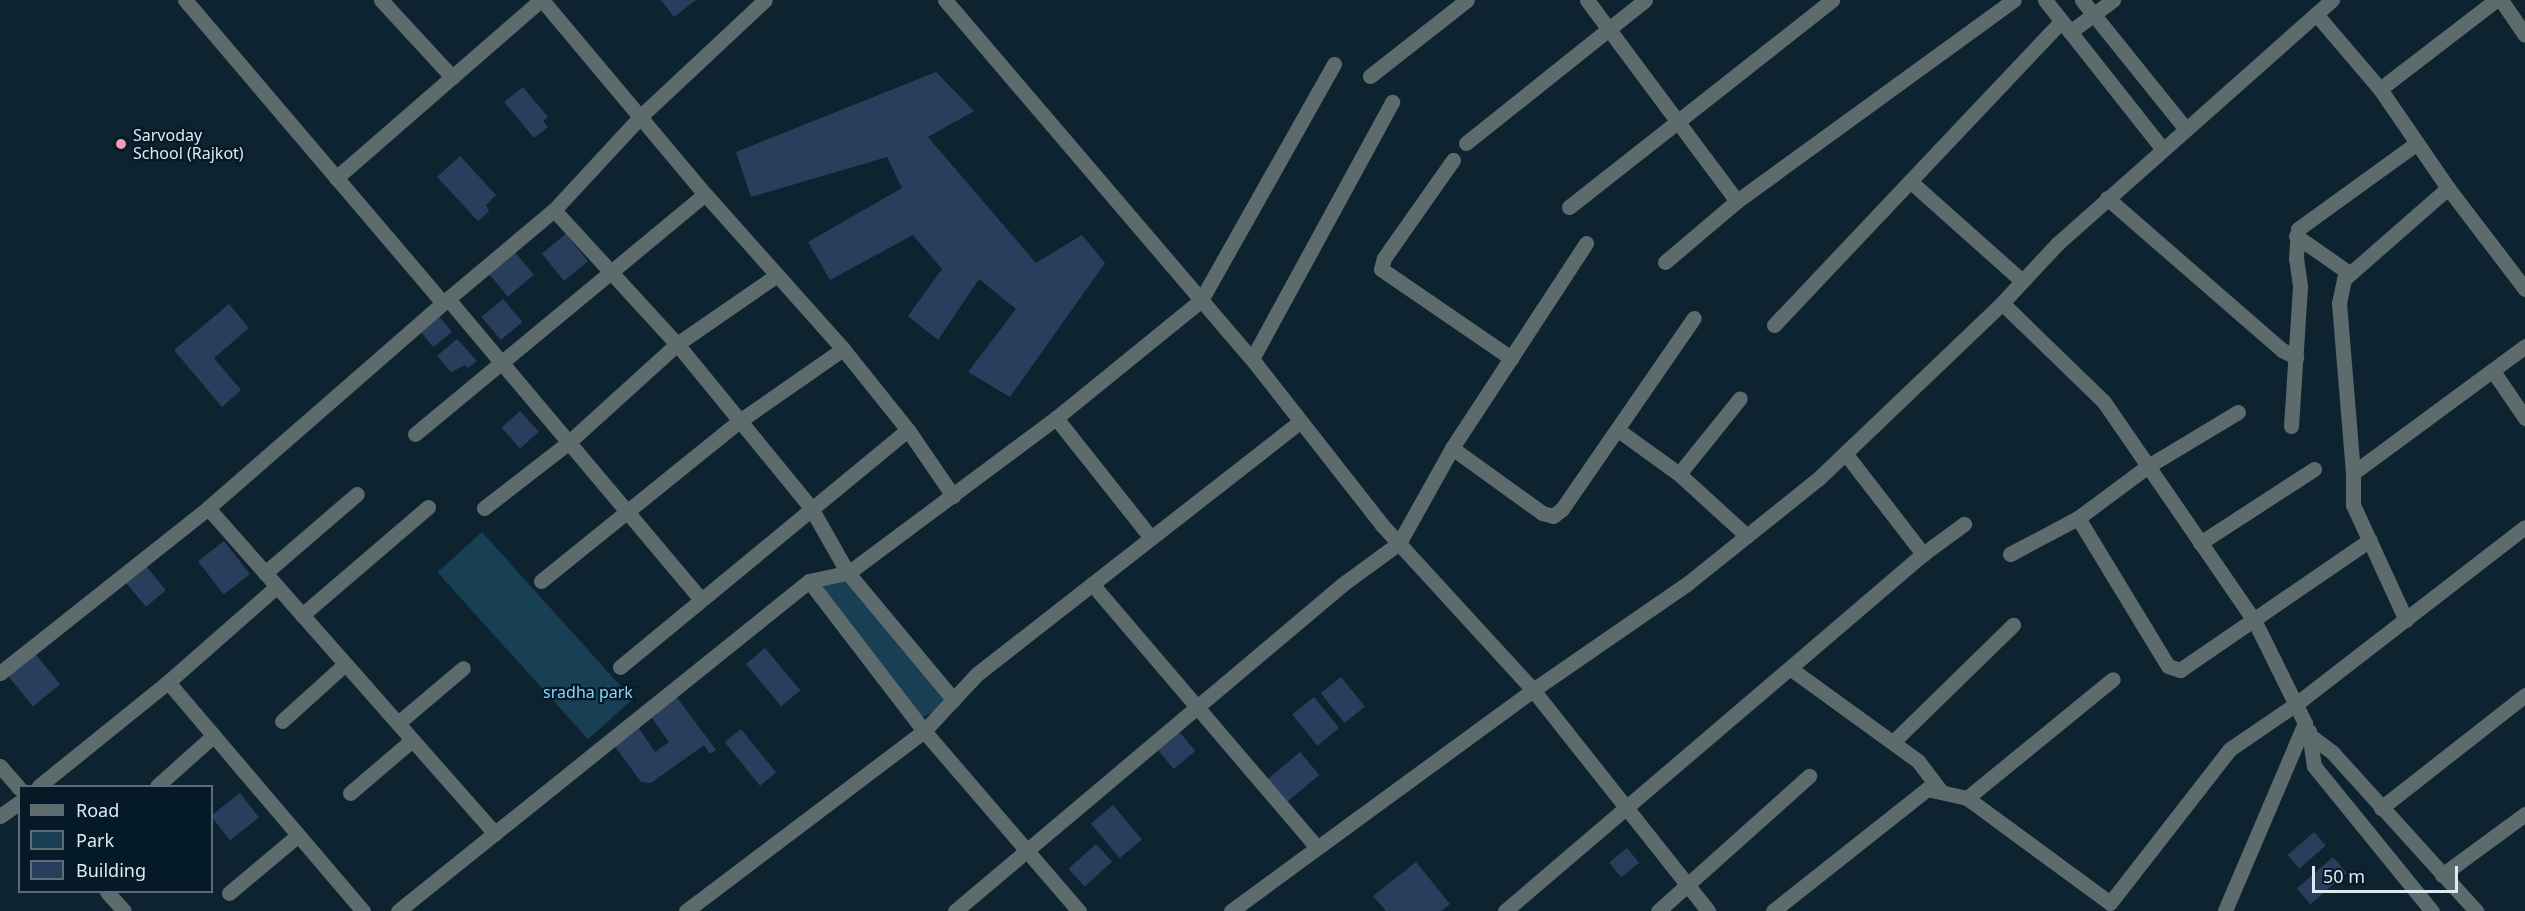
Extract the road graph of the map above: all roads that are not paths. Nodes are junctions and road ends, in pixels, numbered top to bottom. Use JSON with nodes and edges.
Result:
{"nodes":[{"id":1,"x":185,"y":0,"type":"edge"},
{"id":2,"x":381,"y":0,"type":"edge"},
{"id":3,"x":541,"y":0,"type":"edge"},
{"id":4,"x":945,"y":0,"type":"edge"},
{"id":5,"x":1467,"y":0,"type":"edge"},
{"id":6,"x":1587,"y":0,"type":"edge"},
{"id":7,"x":1645,"y":0,"type":"edge"},
{"id":8,"x":1832,"y":0,"type":"edge"},
{"id":9,"x":2014,"y":0,"type":"edge"},
{"id":10,"x":2045,"y":0,"type":"edge"},
{"id":11,"x":2082,"y":0,"type":"edge"},
{"id":12,"x":2114,"y":0,"type":"edge"},
{"id":13,"x":2332,"y":0,"type":"edge"},
{"id":14,"x":2496,"y":0,"type":"edge"},
{"id":15,"x":2501,"y":0,"type":"edge"},
{"id":16,"x":759,"y":2,"type":"edge"},
{"id":17,"x":2094,"y":14,"type":"junction"},
{"id":18,"x":2316,"y":14,"type":"junction"},
{"id":19,"x":2065,"y":26,"type":"junction"},
{"id":20,"x":1608,"y":29,"type":"junction"},
{"id":21,"x":2525,"y":35,"type":"edge"},
{"id":22,"x":1334,"y":64,"type":"dead end"},
{"id":23,"x":1370,"y":76,"type":"dead end"},
{"id":24,"x":452,"y":77,"type":"junction"},
{"id":25,"x":2380,"y":89,"type":"junction"},
{"id":26,"x":1392,"y":102,"type":"dead end"},
{"id":27,"x":642,"y":115,"type":"junction"},
{"id":28,"x":1678,"y":123,"type":"junction"},
{"id":29,"x":2185,"y":128,"type":"junction"},
{"id":30,"x":1466,"y":143,"type":"dead end"},
{"id":31,"x":2417,"y":143,"type":"junction"},
{"id":32,"x":2162,"y":148,"type":"junction"},
{"id":33,"x":1454,"y":160,"type":"dead end"},
{"id":34,"x":336,"y":178,"type":"junction"},
{"id":35,"x":1911,"y":182,"type":"junction"},
{"id":36,"x":2448,"y":188,"type":"junction"},
{"id":37,"x":705,"y":194,"type":"junction"},
{"id":38,"x":2107,"y":198,"type":"junction"},
{"id":39,"x":1737,"y":201,"type":"junction"},
{"id":40,"x":1569,"y":207,"type":"dead end"},
{"id":41,"x":554,"y":210,"type":"junction"},
{"id":42,"x":2296,"y":236,"type":"junction"},
{"id":43,"x":1586,"y":243,"type":"dead end"},
{"id":44,"x":1665,"y":262,"type":"dead end"},
{"id":45,"x":612,"y":273,"type":"junction"},
{"id":46,"x":2349,"y":273,"type":"junction"},
{"id":47,"x":777,"y":275,"type":"junction"},
{"id":48,"x":2022,"y":281,"type":"junction"},
{"id":49,"x":2525,"y":289,"type":"edge"},
{"id":50,"x":1201,"y":300,"type":"junction"},
{"id":51,"x":446,"y":301,"type":"junction"},
{"id":52,"x":2002,"y":303,"type":"junction"},
{"id":53,"x":1694,"y":318,"type":"dead end"},
{"id":54,"x":1774,"y":325,"type":"dead end"},
{"id":55,"x":677,"y":344,"type":"junction"},
{"id":56,"x":2525,"y":346,"type":"edge"},
{"id":57,"x":843,"y":349,"type":"junction"},
{"id":58,"x":2296,"y":357,"type":"junction"},
{"id":59,"x":1511,"y":358,"type":"junction"},
{"id":60,"x":1252,"y":359,"type":"junction"},
{"id":61,"x":502,"y":366,"type":"junction"},
{"id":62,"x":2493,"y":371,"type":"junction"},
{"id":63,"x":1740,"y":398,"type":"dead end"},
{"id":64,"x":2238,"y":412,"type":"dead end"},
{"id":65,"x":1056,"y":418,"type":"junction"},
{"id":66,"x":2525,"y":418,"type":"edge"},
{"id":67,"x":738,"y":422,"type":"junction"},
{"id":68,"x":1299,"y":422,"type":"junction"},
{"id":69,"x":2291,"y":426,"type":"dead end"},
{"id":70,"x":908,"y":429,"type":"junction"},
{"id":71,"x":1618,"y":430,"type":"junction"},
{"id":72,"x":415,"y":434,"type":"dead end"},
{"id":73,"x":569,"y":442,"type":"junction"},
{"id":74,"x":1452,"y":448,"type":"junction"},
{"id":75,"x":1845,"y":453,"type":"junction"},
{"id":76,"x":2148,"y":466,"type":"junction"},
{"id":77,"x":2314,"y":469,"type":"dead end"},
{"id":78,"x":2353,"y":473,"type":"junction"},
{"id":79,"x":1679,"y":474,"type":"junction"},
{"id":80,"x":357,"y":494,"type":"dead end"},
{"id":81,"x":953,"y":496,"type":"junction"},
{"id":82,"x":428,"y":507,"type":"dead end"},
{"id":83,"x":208,"y":508,"type":"junction"},
{"id":84,"x":484,"y":508,"type":"dead end"},
{"id":85,"x":811,"y":508,"type":"junction"},
{"id":86,"x":631,"y":512,"type":"junction"},
{"id":87,"x":2078,"y":518,"type":"junction"},
{"id":88,"x":1964,"y":524,"type":"dead end"},
{"id":89,"x":2525,"y":527,"type":"edge"},
{"id":90,"x":1747,"y":536,"type":"junction"},
{"id":91,"x":1151,"y":538,"type":"junction"},
{"id":92,"x":2370,"y":540,"type":"junction"},
{"id":93,"x":1399,"y":543,"type":"junction"},
{"id":94,"x":2200,"y":543,"type":"junction"},
{"id":95,"x":1923,"y":554,"type":"junction"},
{"id":96,"x":2010,"y":554,"type":"dead end"},
{"id":97,"x":265,"y":573,"type":"junction"},
{"id":98,"x":848,"y":573,"type":"junction"},
{"id":99,"x":541,"y":581,"type":"dead end"},
{"id":100,"x":809,"y":581,"type":"junction"},
{"id":101,"x":1092,"y":584,"type":"junction"},
{"id":102,"x":276,"y":586,"type":"junction"},
{"id":103,"x":701,"y":599,"type":"junction"},
{"id":104,"x":302,"y":615,"type":"junction"},
{"id":105,"x":2254,"y":620,"type":"junction"},
{"id":106,"x":2406,"y":620,"type":"junction"},
{"id":107,"x":2013,"y":625,"type":"dead end"},
{"id":108,"x":345,"y":664,"type":"junction"},
{"id":109,"x":463,"y":668,"type":"dead end"},
{"id":110,"x":620,"y":668,"type":"dead end"},
{"id":111,"x":1791,"y":669,"type":"junction"},
{"id":112,"x":0,"y":673,"type":"edge"},
{"id":113,"x":2113,"y":679,"type":"dead end"},
{"id":114,"x":168,"y":682,"type":"junction"},
{"id":115,"x":1533,"y":690,"type":"junction"},
{"id":116,"x":2525,"y":695,"type":"edge"},
{"id":117,"x":954,"y":700,"type":"junction"},
{"id":118,"x":2296,"y":704,"type":"junction"},
{"id":119,"x":1197,"y":707,"type":"junction"},
{"id":120,"x":282,"y":721,"type":"dead end"},
{"id":121,"x":398,"y":723,"type":"junction"},
{"id":122,"x":2309,"y":730,"type":"junction"},
{"id":123,"x":924,"y":732,"type":"junction"},
{"id":124,"x":214,"y":735,"type":"junction"},
{"id":125,"x":412,"y":740,"type":"junction"},
{"id":126,"x":1893,"y":742,"type":"junction"},
{"id":127,"x":0,"y":766,"type":"edge"},
{"id":128,"x":1809,"y":776,"type":"dead end"},
{"id":129,"x":40,"y":785,"type":"edge"},
{"id":130,"x":158,"y":785,"type":"edge"},
{"id":131,"x":18,"y":787,"type":"edge"},
{"id":132,"x":1941,"y":791,"type":"junction"},
{"id":133,"x":351,"y":793,"type":"dead end"},
{"id":134,"x":1967,"y":798,"type":"junction"},
{"id":135,"x":18,"y":802,"type":"edge"},
{"id":136,"x":1628,"y":808,"type":"junction"},
{"id":137,"x":2381,"y":808,"type":"junction"},
{"id":138,"x":2525,"y":814,"type":"edge"},
{"id":139,"x":0,"y":816,"type":"edge"},
{"id":140,"x":495,"y":833,"type":"junction"},
{"id":141,"x":298,"y":835,"type":"junction"},
{"id":142,"x":1316,"y":846,"type":"junction"},
{"id":143,"x":1028,"y":848,"type":"junction"},
{"id":144,"x":2442,"y":874,"type":"junction"},
{"id":145,"x":1688,"y":885,"type":"junction"},
{"id":146,"x":109,"y":893,"type":"edge"},
{"id":147,"x":229,"y":893,"type":"dead end"},
{"id":148,"x":2106,"y":907,"type":"edge"},
{"id":149,"x":124,"y":911,"type":"edge"},
{"id":150,"x":363,"y":911,"type":"edge"},
{"id":151,"x":398,"y":911,"type":"edge"},
{"id":152,"x":686,"y":911,"type":"edge"},
{"id":153,"x":955,"y":911,"type":"edge"},
{"id":154,"x":1079,"y":911,"type":"edge"},
{"id":155,"x":1231,"y":911,"type":"edge"},
{"id":156,"x":1505,"y":911,"type":"edge"},
{"id":157,"x":1658,"y":911,"type":"edge"},
{"id":158,"x":1708,"y":911,"type":"edge"},
{"id":159,"x":1773,"y":911,"type":"edge"},
{"id":160,"x":2225,"y":911,"type":"edge"},
{"id":161,"x":2432,"y":911,"type":"edge"},
{"id":162,"x":2476,"y":911,"type":"edge"}],
"edges":[{"from":1,"to":34,"type":"street"},
{"from":2,"to":24,"type":"street"},
{"from":3,"to":24,"type":"street"},
{"from":3,"to":27,"type":"street"},
{"from":4,"to":50,"type":"street"},
{"from":5,"to":23,"type":"street"},
{"from":6,"to":20,"type":"street"},
{"from":7,"to":20,"type":"street"},
{"from":8,"to":28,"type":"street"},
{"from":9,"to":39,"type":"street"},
{"from":10,"to":19,"type":"street"},
{"from":11,"to":17,"type":"street"},
{"from":12,"to":17,"type":"street"},
{"from":13,"to":18,"type":"street"},
{"from":14,"to":25,"type":"street"},
{"from":15,"to":21,"type":"street"},
{"from":16,"to":27,"type":"street"},
{"from":17,"to":19,"type":"street"},
{"from":17,"to":29,"type":"street"},
{"from":18,"to":25,"type":"street"},
{"from":18,"to":29,"type":"street"},
{"from":19,"to":32,"type":"street"},
{"from":19,"to":35,"type":"street"},
{"from":20,"to":28,"type":"street"},
{"from":20,"to":30,"type":"street"},
{"from":22,"to":50,"type":"street"},
{"from":24,"to":34,"type":"street"},
{"from":25,"to":31,"type":"street"},
{"from":26,"to":60,"type":"street"},
{"from":27,"to":37,"type":"street"},
{"from":27,"to":41,"type":"street"},
{"from":28,"to":39,"type":"street"},
{"from":28,"to":40,"type":"street"},
{"from":29,"to":32,"type":"street"},
{"from":31,"to":36,"type":"street"},
{"from":31,"to":42,"type":"street"},
{"from":32,"to":38,"type":"street"},
{"from":33,"to":59,"type":"street"},
{"from":34,"to":51,"type":"street"},
{"from":35,"to":48,"type":"street"},
{"from":35,"to":54,"type":"street"},
{"from":36,"to":46,"type":"street"},
{"from":36,"to":49,"type":"street"},
{"from":37,"to":45,"type":"street"},
{"from":37,"to":47,"type":"street"},
{"from":38,"to":48,"type":"street"},
{"from":38,"to":58,"type":"street"},
{"from":39,"to":44,"type":"street"},
{"from":41,"to":45,"type":"street"},
{"from":41,"to":51,"type":"street"},
{"from":42,"to":46,"type":"street"},
{"from":42,"to":58,"type":"street"},
{"from":43,"to":59,"type":"street"},
{"from":45,"to":55,"type":"street"},
{"from":45,"to":61,"type":"street"},
{"from":46,"to":78,"type":"street"},
{"from":47,"to":55,"type":"street"},
{"from":47,"to":57,"type":"street"},
{"from":48,"to":52,"type":"street"},
{"from":50,"to":60,"type":"street"},
{"from":50,"to":65,"type":"street"},
{"from":51,"to":61,"type":"street"},
{"from":51,"to":83,"type":"street"},
{"from":52,"to":75,"type":"street"},
{"from":52,"to":76,"type":"street"},
{"from":53,"to":71,"type":"street"},
{"from":55,"to":67,"type":"street"},
{"from":55,"to":73,"type":"street"},
{"from":56,"to":62,"type":"street"},
{"from":57,"to":67,"type":"street"},
{"from":57,"to":70,"type":"street"},
{"from":58,"to":69,"type":"street"},
{"from":59,"to":74,"type":"street"},
{"from":60,"to":68,"type":"street"},
{"from":61,"to":72,"type":"street"},
{"from":61,"to":73,"type":"street"},
{"from":62,"to":66,"type":"street"},
{"from":62,"to":78,"type":"street"},
{"from":63,"to":79,"type":"street"},
{"from":64,"to":76,"type":"street"},
{"from":65,"to":81,"type":"street"},
{"from":65,"to":91,"type":"street"},
{"from":67,"to":85,"type":"street"},
{"from":67,"to":86,"type":"street"},
{"from":68,"to":91,"type":"street"},
{"from":68,"to":93,"type":"street"},
{"from":70,"to":81,"type":"street"},
{"from":70,"to":85,"type":"street"},
{"from":71,"to":74,"type":"street"},
{"from":71,"to":79,"type":"street"},
{"from":73,"to":84,"type":"street"},
{"from":73,"to":86,"type":"street"},
{"from":74,"to":93,"type":"street"},
{"from":75,"to":90,"type":"street"},
{"from":75,"to":95,"type":"street"},
{"from":76,"to":87,"type":"street"},
{"from":76,"to":94,"type":"street"},
{"from":77,"to":94,"type":"street"},
{"from":78,"to":92,"type":"street"},
{"from":79,"to":90,"type":"street"},
{"from":80,"to":97,"type":"street"},
{"from":81,"to":98,"type":"street"},
{"from":82,"to":104,"type":"street"},
{"from":83,"to":97,"type":"street"},
{"from":83,"to":112,"type":"street"},
{"from":85,"to":98,"type":"street"},
{"from":85,"to":103,"type":"street"},
{"from":86,"to":99,"type":"street"},
{"from":86,"to":103,"type":"street"},
{"from":87,"to":96,"type":"street"},
{"from":87,"to":105,"type":"street"},
{"from":88,"to":95,"type":"street"},
{"from":89,"to":106,"type":"street"},
{"from":90,"to":115,"type":"street"},
{"from":91,"to":101,"type":"street"},
{"from":92,"to":105,"type":"street"},
{"from":92,"to":106,"type":"street"},
{"from":93,"to":115,"type":"street"},
{"from":93,"to":119,"type":"street"},
{"from":94,"to":105,"type":"street"},
{"from":95,"to":111,"type":"street"},
{"from":97,"to":102,"type":"street"},
{"from":98,"to":100,"type":"street"},
{"from":98,"to":117,"type":"street"},
{"from":100,"to":123,"type":"street"},
{"from":100,"to":140,"type":"street"},
{"from":101,"to":117,"type":"street"},
{"from":101,"to":119,"type":"street"},
{"from":102,"to":104,"type":"street"},
{"from":102,"to":114,"type":"street"},
{"from":103,"to":110,"type":"street"},
{"from":104,"to":108,"type":"street"},
{"from":105,"to":118,"type":"street"},
{"from":106,"to":118,"type":"street"},
{"from":107,"to":126,"type":"street"},
{"from":108,"to":120,"type":"street"},
{"from":108,"to":121,"type":"street"},
{"from":109,"to":121,"type":"street"},
{"from":111,"to":126,"type":"street"},
{"from":111,"to":136,"type":"street"},
{"from":113,"to":134,"type":"street"},
{"from":114,"to":124,"type":"street"},
{"from":114,"to":129,"type":"street"},
{"from":115,"to":136,"type":"street"},
{"from":115,"to":142,"type":"street"},
{"from":116,"to":137,"type":"street"},
{"from":117,"to":123,"type":"street"},
{"from":118,"to":122,"type":"street"},
{"from":118,"to":148,"type":"street"},
{"from":119,"to":142,"type":"street"},
{"from":119,"to":143,"type":"street"},
{"from":121,"to":125,"type":"street"},
{"from":122,"to":137,"type":"street"},
{"from":122,"to":160,"type":"street"},
{"from":122,"to":161,"type":"street"},
{"from":123,"to":143,"type":"street"},
{"from":123,"to":152,"type":"street"},
{"from":124,"to":130,"type":"street"},
{"from":124,"to":141,"type":"street"},
{"from":125,"to":133,"type":"street"},
{"from":125,"to":140,"type":"street"},
{"from":126,"to":132,"type":"street"},
{"from":127,"to":131,"type":"street"},
{"from":128,"to":145,"type":"street"},
{"from":132,"to":134,"type":"street"},
{"from":132,"to":159,"type":"street"},
{"from":134,"to":148,"type":"street"},
{"from":135,"to":139,"type":"street"},
{"from":136,"to":145,"type":"street"},
{"from":136,"to":156,"type":"street"},
{"from":137,"to":144,"type":"street"},
{"from":138,"to":144,"type":"street"},
{"from":140,"to":151,"type":"street"},
{"from":141,"to":147,"type":"street"},
{"from":141,"to":150,"type":"street"},
{"from":142,"to":155,"type":"street"},
{"from":143,"to":153,"type":"street"},
{"from":143,"to":154,"type":"street"},
{"from":144,"to":162,"type":"street"},
{"from":145,"to":157,"type":"street"},
{"from":145,"to":158,"type":"street"},
{"from":146,"to":149,"type":"street"}]}
